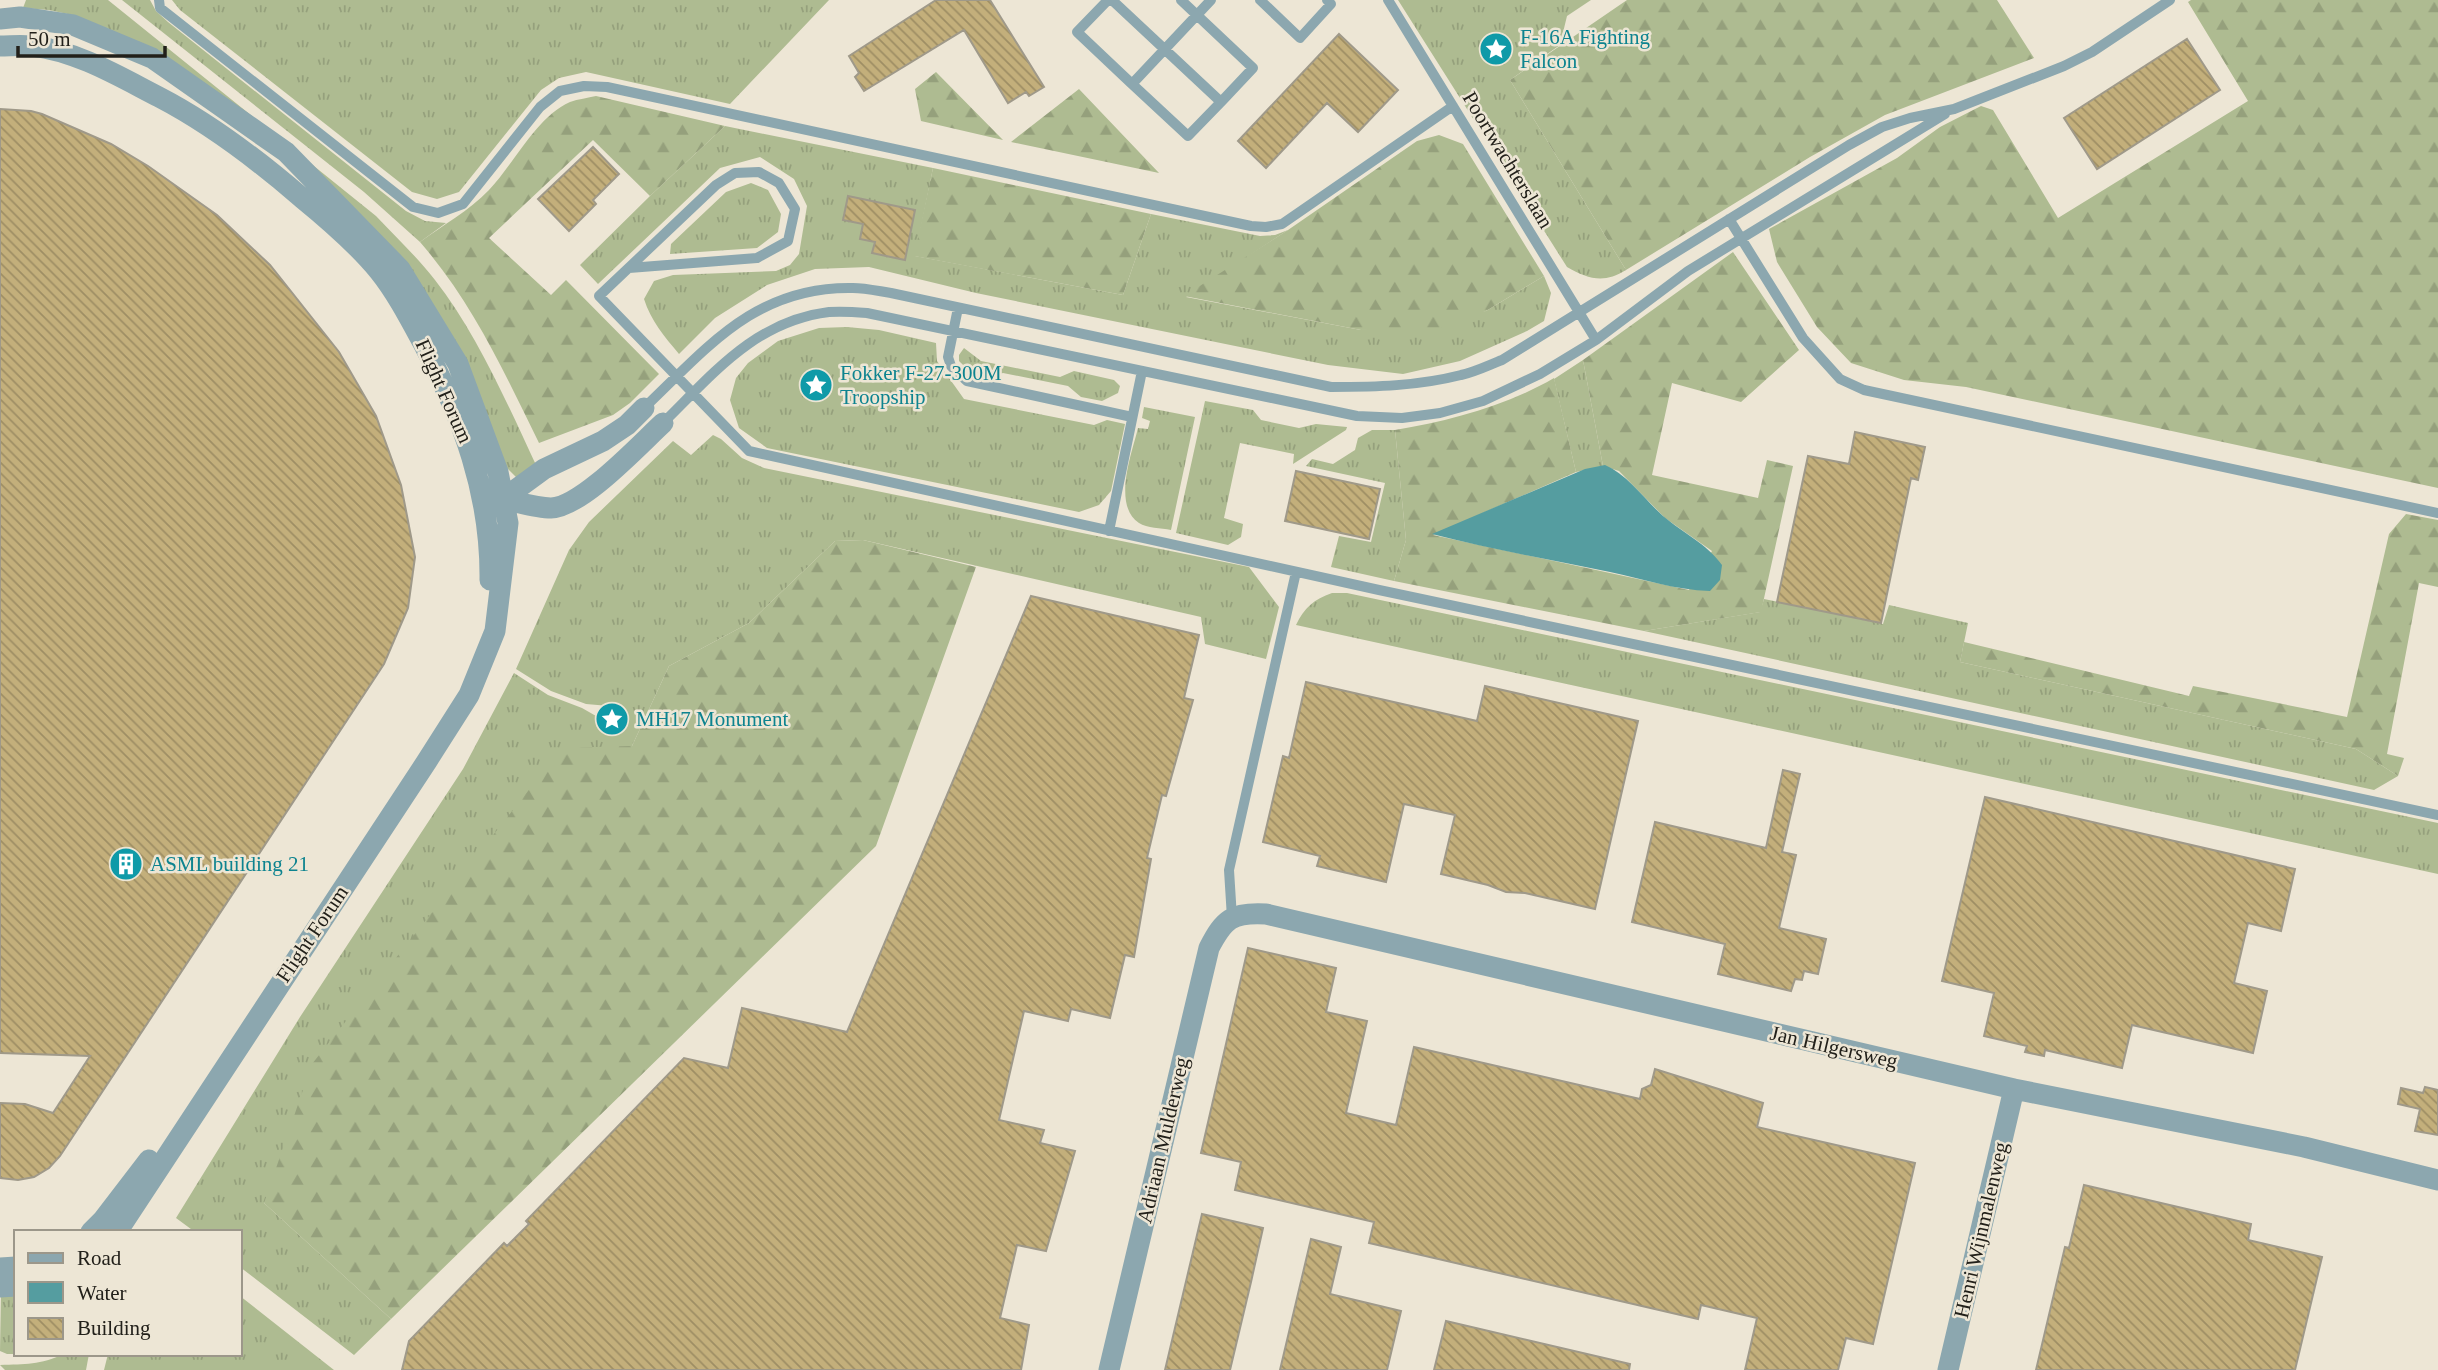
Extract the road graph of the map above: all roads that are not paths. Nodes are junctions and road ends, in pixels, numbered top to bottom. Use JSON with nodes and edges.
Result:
{"nodes":[{"id":1,"x":159,"y":0,"type":"edge"},
{"id":2,"x":1110,"y":0,"type":"edge"},
{"id":3,"x":1181,"y":0,"type":"edge"},
{"id":4,"x":1211,"y":0,"type":"edge"},
{"id":5,"x":1259,"y":0,"type":"edge"},
{"id":6,"x":1326,"y":0,"type":"edge"},
{"id":7,"x":1388,"y":0,"type":"edge"},
{"id":8,"x":2170,"y":0,"type":"edge"},
{"id":9,"x":1197,"y":15,"type":"junction"},
{"id":10,"x":0,"y":19,"type":"edge"},
{"id":11,"x":0,"y":46,"type":"edge"},
{"id":12,"x":1164,"y":49,"type":"junction"},
{"id":13,"x":1132,"y":84,"type":"junction"},
{"id":14,"x":142,"y":88,"type":"junction"},
{"id":15,"x":199,"y":91,"type":"junction"},
{"id":16,"x":1221,"y":102,"type":"junction"},
{"id":17,"x":1453,"y":106,"type":"junction"},
{"id":18,"x":1954,"y":109,"type":"junction"},
{"id":19,"x":224,"y":136,"type":"junction"},
{"id":20,"x":1729,"y":219,"type":"junction"},
{"id":21,"x":1742,"y":239,"type":"junction"},
{"id":22,"x":366,"y":258,"type":"junction"},
{"id":23,"x":629,"y":268,"type":"junction"},
{"id":24,"x":400,"y":269,"type":"junction"},
{"id":25,"x":402,"y":308,"type":"junction"},
{"id":26,"x":958,"y":308,"type":"junction"},
{"id":27,"x":1579,"y":312,"type":"junction"},
{"id":28,"x":954,"y":331,"type":"junction"},
{"id":29,"x":1596,"y":340,"type":"junction"},
{"id":30,"x":1142,"y":371,"type":"junction"},
{"id":31,"x":676,"y":377,"type":"junction"},
{"id":32,"x":692,"y":394,"type":"junction"},
{"id":33,"x":644,"y":408,"type":"joint"},
{"id":34,"x":1132,"y":416,"type":"junction"},
{"id":35,"x":663,"y":423,"type":"joint"},
{"id":36,"x":503,"y":499,"type":"junction"},
{"id":37,"x":2438,"y":513,"type":"edge"},
{"id":38,"x":1109,"y":531,"type":"junction"},
{"id":39,"x":1296,"y":572,"type":"junction"},
{"id":40,"x":487,"y":636,"type":"junction"},
{"id":41,"x":2438,"y":815,"type":"edge"},
{"id":42,"x":1232,"y":918,"type":"junction"},
{"id":43,"x":2014,"y":1090,"type":"junction"},
{"id":44,"x":2438,"y":1180,"type":"edge"},
{"id":45,"x":93,"y":1230,"type":"edge"},
{"id":46,"x":118,"y":1230,"type":"edge"},
{"id":47,"x":1109,"y":1370,"type":"edge"},
{"id":48,"x":1948,"y":1370,"type":"edge"}],
"edges":[{"from":1,"to":17,"type":"lane"},
{"from":2,"to":12,"type":"lane"},
{"from":2,"to":13,"type":"lane"},
{"from":3,"to":9,"type":"lane"},
{"from":4,"to":9,"type":"lane"},
{"from":5,"to":6,"type":"lane"},
{"from":7,"to":17,"type":"lane","name":"Poortwachterslaan"},
{"from":8,"to":18,"type":"lane"},
{"from":9,"to":12,"type":"lane"},
{"from":9,"to":16,"type":"lane"},
{"from":10,"to":15,"type":"street","name":"Flight Forum"},
{"from":11,"to":14,"type":"street","name":"Flight Forum"},
{"from":12,"to":13,"type":"lane"},
{"from":12,"to":16,"type":"lane"},
{"from":13,"to":16,"type":"lane"},
{"from":14,"to":15,"type":"street","name":"Flight Forum"},
{"from":14,"to":19,"type":"street","name":"Flight Forum"},
{"from":15,"to":19,"type":"street","name":"Flight Forum"},
{"from":15,"to":24,"type":"street","name":"Flight Forum"},
{"from":17,"to":27,"type":"lane","name":"Poortwachterslaan"},
{"from":18,"to":20,"type":"lane"},
{"from":18,"to":21,"type":"lane"},
{"from":19,"to":22,"type":"street","name":"Flight Forum"},
{"from":20,"to":21,"type":"lane"},
{"from":20,"to":27,"type":"lane"},
{"from":21,"to":29,"type":"lane"},
{"from":21,"to":37,"type":"lane"},
{"from":22,"to":24,"type":"street","name":"Flight Forum"},
{"from":22,"to":25,"type":"street","name":"Flight Forum"},
{"from":23,"to":23,"type":"lane"},
{"from":23,"to":31,"type":"lane"},
{"from":24,"to":25,"type":"street","name":"Flight Forum"},
{"from":24,"to":36,"type":"street","name":"Flight Forum"},
{"from":25,"to":40,"type":"street","name":"Flight Forum"},
{"from":26,"to":27,"type":"lane"},
{"from":26,"to":28,"type":"lane"},
{"from":26,"to":31,"type":"lane"},
{"from":27,"to":29,"type":"lane","name":"Poortwachterslaan"},
{"from":28,"to":30,"type":"lane"},
{"from":28,"to":32,"type":"lane"},
{"from":28,"to":34,"type":"lane"},
{"from":29,"to":30,"type":"lane"},
{"from":30,"to":34,"type":"lane"},
{"from":31,"to":32,"type":"lane"},
{"from":31,"to":33,"type":"lane"},
{"from":32,"to":35,"type":"lane"},
{"from":32,"to":38,"type":"lane"},
{"from":33,"to":36,"type":"street"},
{"from":34,"to":38,"type":"lane"},
{"from":35,"to":36,"type":"street"},
{"from":36,"to":40,"type":"street","name":"Flight Forum"},
{"from":38,"to":39,"type":"lane"},
{"from":39,"to":41,"type":"lane"},
{"from":39,"to":42,"type":"lane"},
{"from":40,"to":45,"type":"street","name":"Flight Forum"},
{"from":40,"to":46,"type":"street","name":"Flight Forum"},
{"from":42,"to":43,"type":"street","name":"Jan Hilgersweg"},
{"from":42,"to":47,"type":"street","name":"Adriaan Mulderweg"},
{"from":43,"to":44,"type":"street","name":"Jan Hilgersweg"},
{"from":43,"to":48,"type":"street","name":"Henri Wijnmalenweg"}]}
